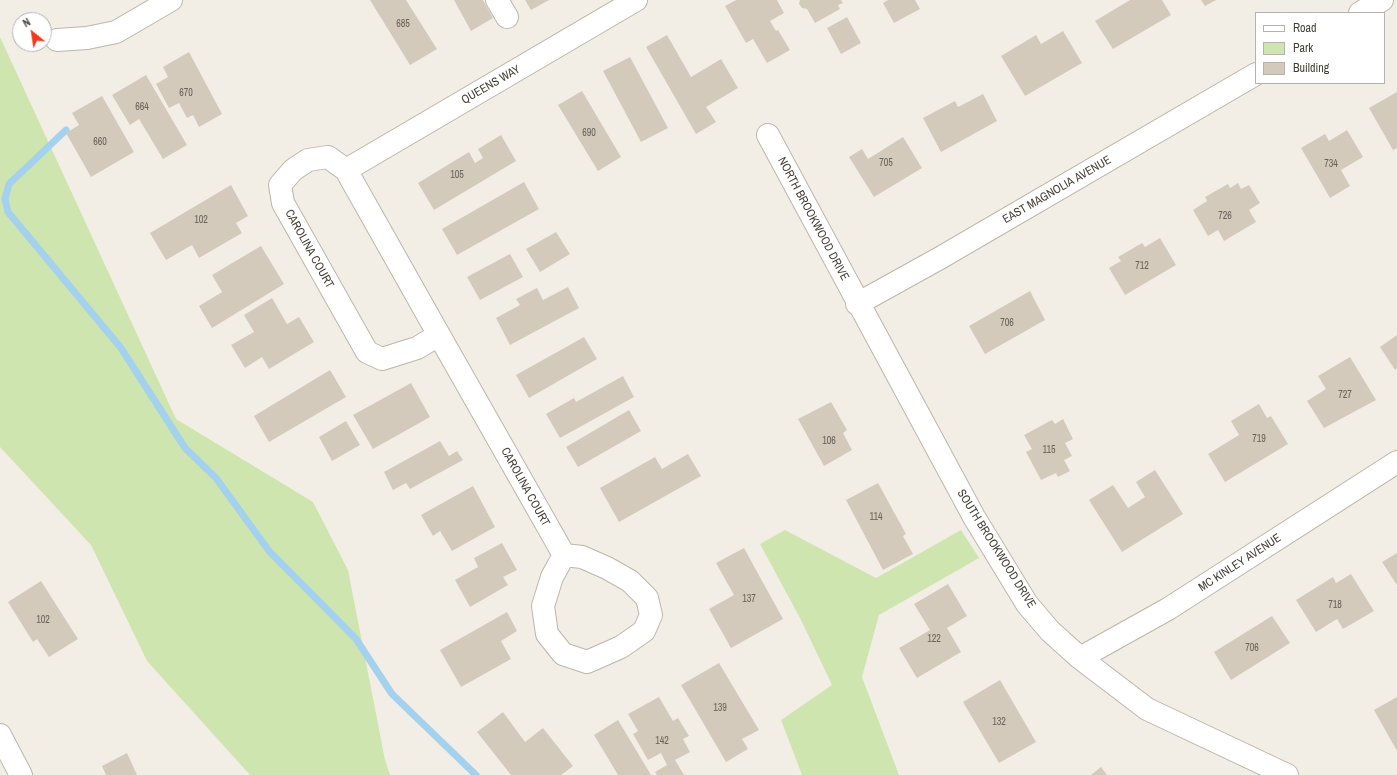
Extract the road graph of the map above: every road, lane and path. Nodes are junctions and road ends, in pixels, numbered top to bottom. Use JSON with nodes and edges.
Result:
{"nodes":[{"id":1,"x":171,"y":0,"type":"edge"},
{"id":2,"x":636,"y":0,"type":"edge"},
{"id":3,"x":1382,"y":0,"type":"edge"},
{"id":4,"x":1362,"y":12,"type":"edge"},
{"id":5,"x":57,"y":40,"type":"dead end"},
{"id":6,"x":1255,"y":75,"type":"edge"},
{"id":7,"x":768,"y":135,"type":"dead end"},
{"id":8,"x":346,"y":170,"type":"junction"},
{"id":9,"x":857,"y":304,"type":"junction"},
{"id":10,"x":439,"y":335,"type":"junction"},
{"id":11,"x":1397,"y":462,"type":"edge"},
{"id":12,"x":564,"y":555,"type":"junction"},
{"id":13,"x":1080,"y":658,"type":"junction"},
{"id":14,"x":0,"y":735,"type":"edge"},
{"id":15,"x":21,"y":775,"type":"edge"},
{"id":16,"x":1288,"y":775,"type":"edge"}],
"edges":[{"from":1,"to":5,"type":"street"},
{"from":2,"to":8,"type":"street","name":"QUEENS WAY"},
{"from":3,"to":4,"type":"street"},
{"from":6,"to":9,"type":"street","name":"EAST MAGNOLIA AVENUE"},
{"from":7,"to":9,"type":"street","name":"NORTH BROOKWOOD DRIVE"},
{"from":8,"to":10,"type":"street","name":"CAROLINA COURT"},
{"from":8,"to":10,"type":"street","name":"CAROLINA COURT"},
{"from":9,"to":13,"type":"street","name":"SOUTH BROOKWOOD DRIVE"},
{"from":10,"to":12,"type":"street","name":"CAROLINA COURT"},
{"from":11,"to":13,"type":"street","name":"MC KINLEY AVENUE"},
{"from":12,"to":12,"type":"street"},
{"from":13,"to":16,"type":"street","name":"SOUTH BROOKWOOD DRIVE"},
{"from":14,"to":15,"type":"street"}]}
